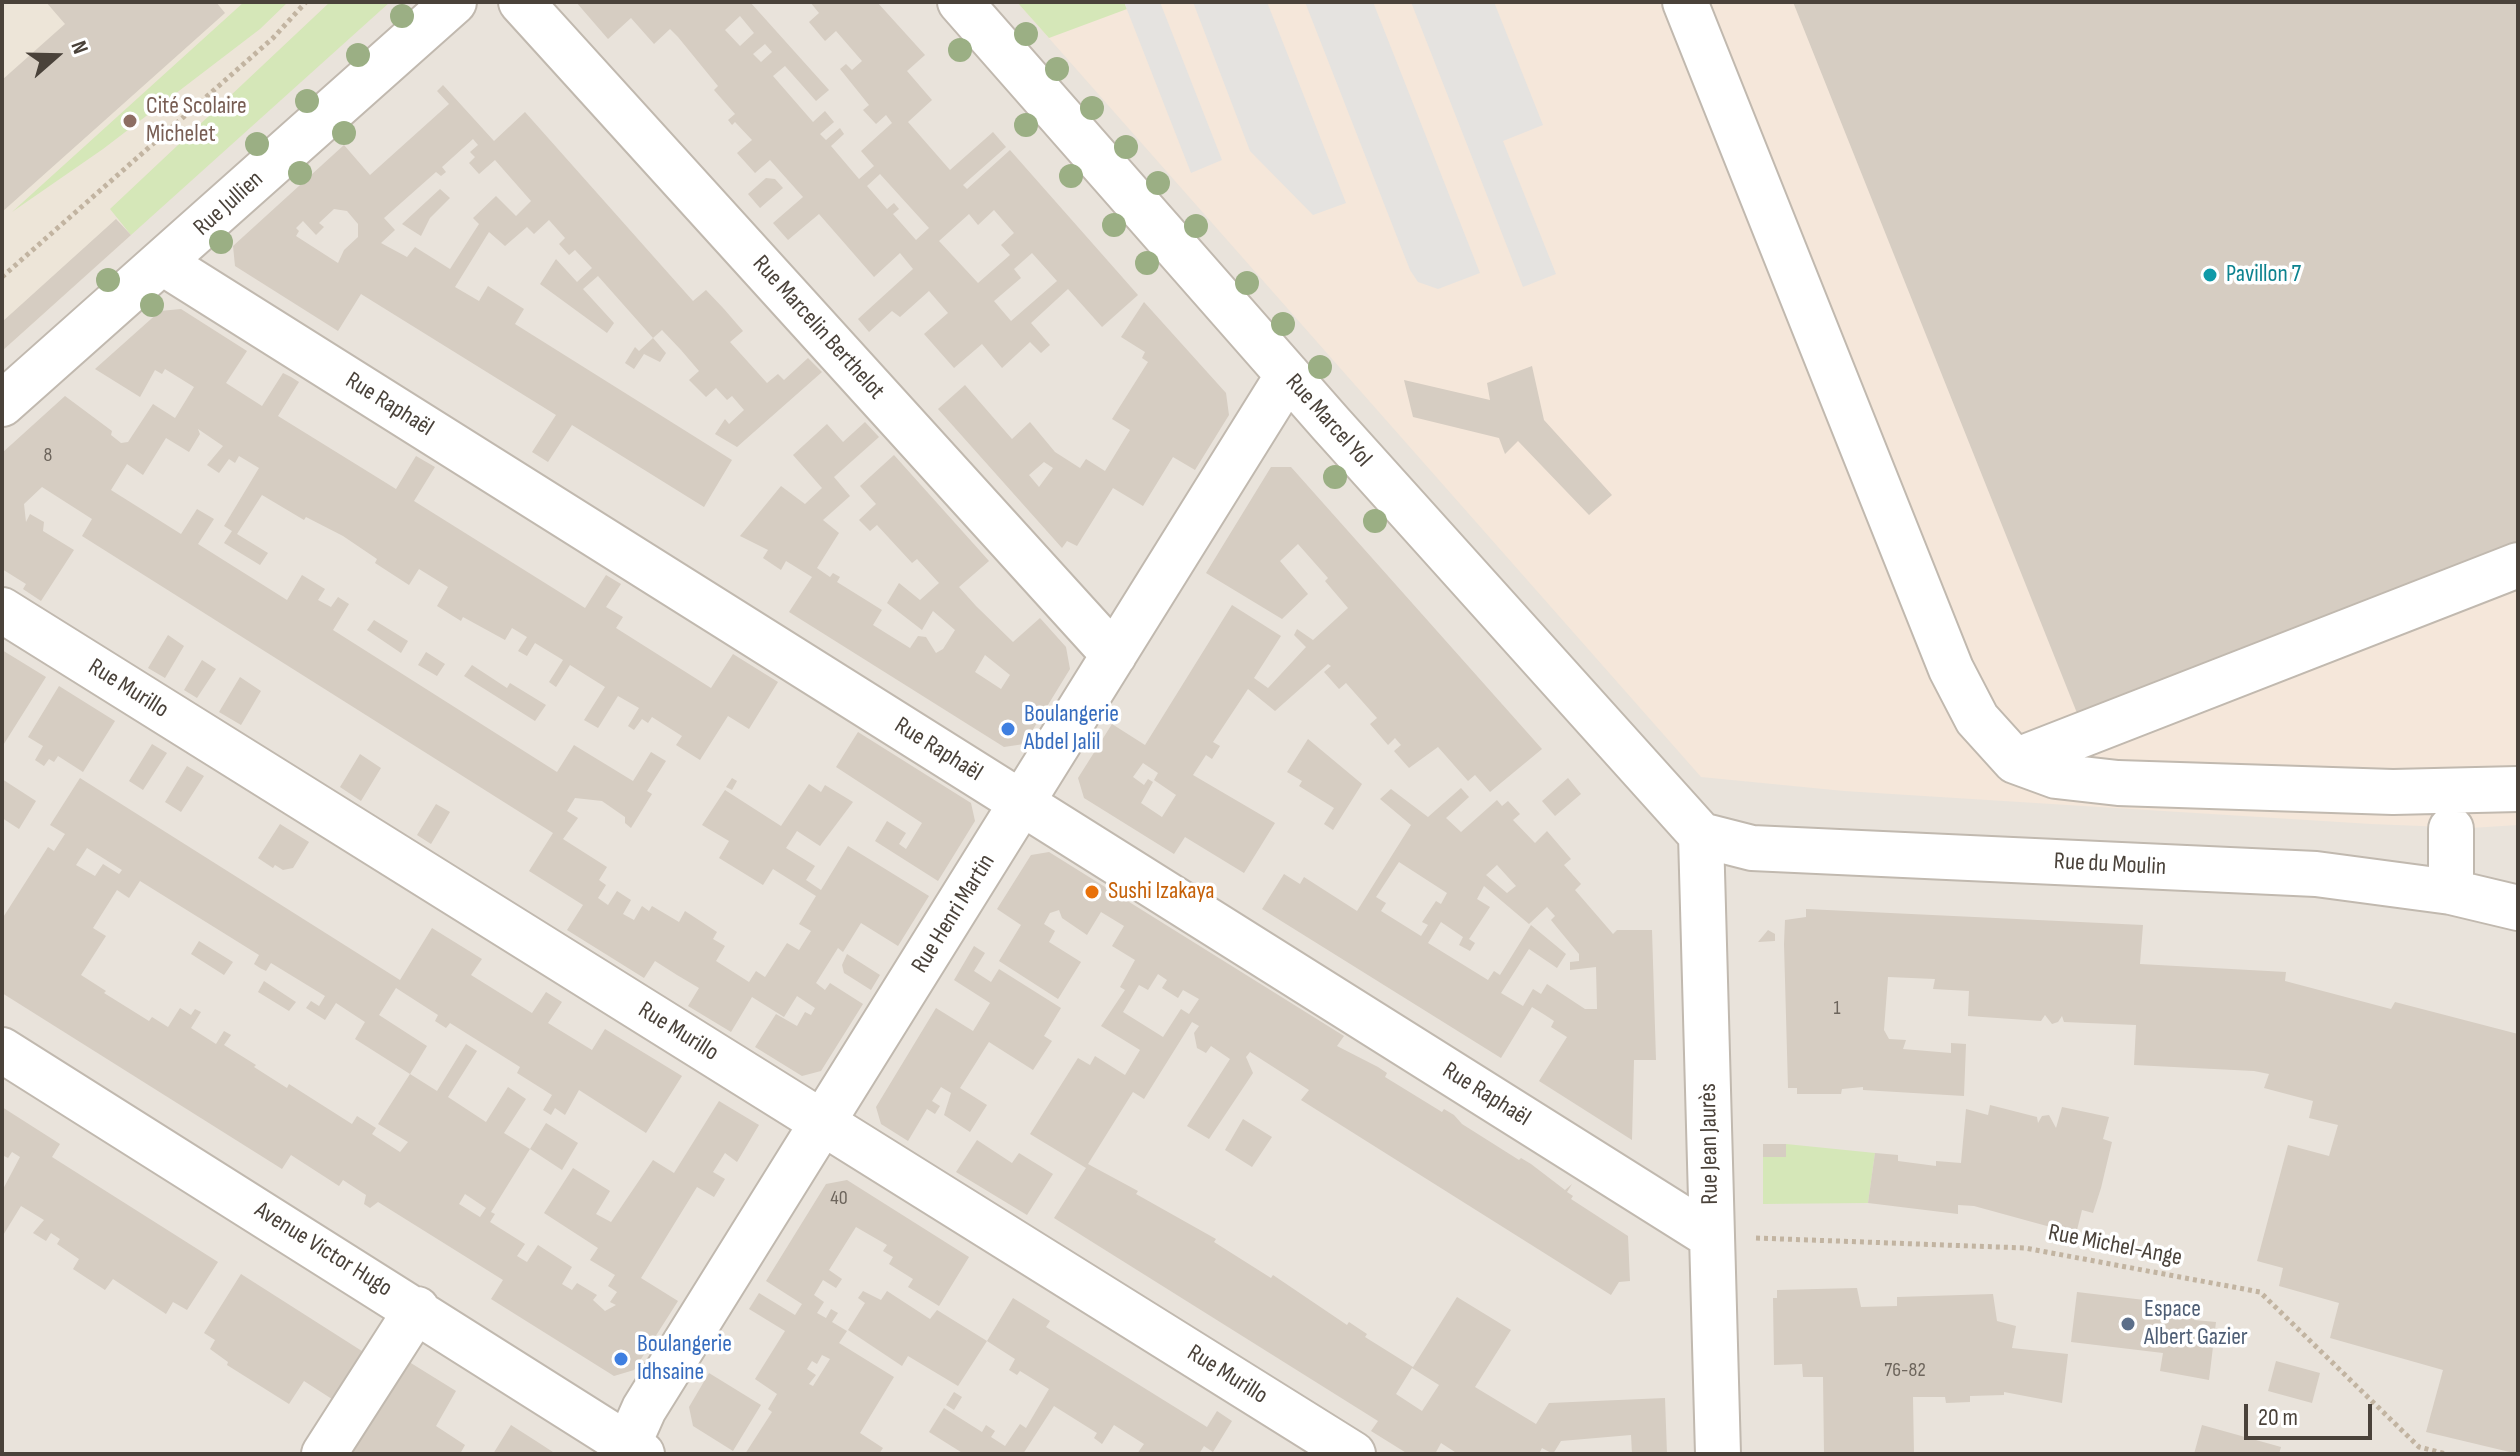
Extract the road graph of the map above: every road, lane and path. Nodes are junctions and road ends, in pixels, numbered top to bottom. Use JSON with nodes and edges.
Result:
{"nodes":[{"id":1,"x":306,"y":2,"type":"edge"},
{"id":2,"x":454,"y":2,"type":"edge"},
{"id":3,"x":521,"y":2,"type":"edge"},
{"id":4,"x":960,"y":2,"type":"edge"},
{"id":5,"x":1685,"y":2,"type":"edge"},
{"id":6,"x":163,"y":263,"type":"junction"},
{"id":7,"x":2,"y":277,"type":"edge"},
{"id":8,"x":1288,"y":375,"type":"junction"},
{"id":9,"x":2,"y":404,"type":"edge"},
{"id":10,"x":2518,"y":565,"type":"edge"},
{"id":11,"x":2,"y":610,"type":"edge"},
{"id":12,"x":1114,"y":655,"type":"junction"},
{"id":13,"x":2015,"y":761,"type":"junction"},
{"id":14,"x":2518,"y":789,"type":"edge"},
{"id":15,"x":1022,"y":803,"type":"junction"},
{"id":16,"x":2451,"y":829,"type":"dead end"},
{"id":17,"x":1701,"y":835,"type":"junction"},
{"id":18,"x":2451,"y":892,"type":"junction"},
{"id":19,"x":2518,"y":908,"type":"edge"},
{"id":20,"x":2,"y":1050,"type":"edge"},
{"id":21,"x":823,"y":1122,"type":"junction"},
{"id":22,"x":1712,"y":1237,"type":"junction"},
{"id":23,"x":417,"y":1309,"type":"junction"},
{"id":24,"x":631,"y":1451,"type":"edge"},
{"id":25,"x":324,"y":1454,"type":"edge"},
{"id":26,"x":1353,"y":1454,"type":"edge"},
{"id":27,"x":1718,"y":1454,"type":"edge"},
{"id":28,"x":2446,"y":1454,"type":"edge"}],
"edges":[{"from":1,"to":7,"type":"path"},
{"from":2,"to":6,"type":"street","name":"Rue Jullien"},
{"from":3,"to":12,"type":"street","name":"Rue Marcelin Berthelot"},
{"from":4,"to":8,"type":"street","name":"Rue Marcel Yol"},
{"from":5,"to":13,"type":"street"},
{"from":6,"to":9,"type":"street","name":"Rue Jullien"},
{"from":6,"to":15,"type":"street","name":"Rue Raphaël"},
{"from":8,"to":12,"type":"street","name":"Rue Henri Martin"},
{"from":8,"to":17,"type":"street","name":"Rue Marcel Yol"},
{"from":10,"to":13,"type":"street"},
{"from":11,"to":21,"type":"street","name":"Rue Murillo"},
{"from":12,"to":15,"type":"street","name":"Rue Henri Martin"},
{"from":13,"to":14,"type":"street"},
{"from":15,"to":21,"type":"street","name":"Rue Henri Martin"},
{"from":15,"to":22,"type":"street","name":"Rue Raphaël"},
{"from":16,"to":18,"type":"street"},
{"from":17,"to":18,"type":"street","name":"Rue du Moulin"},
{"from":17,"to":22,"type":"street","name":"Rue Jean Jaurès"},
{"from":18,"to":19,"type":"street","name":"Rue du Moulin"},
{"from":20,"to":23,"type":"street","name":"Avenue Victor Hugo"},
{"from":21,"to":24,"type":"street","name":"Rue Henri Martin"},
{"from":21,"to":26,"type":"street","name":"Rue Murillo"},
{"from":22,"to":27,"type":"street","name":"Rue Jean Jaurès"},
{"from":22,"to":28,"type":"path","name":"Rue Michel-Ange"},
{"from":23,"to":24,"type":"street","name":"Avenue Victor Hugo"},
{"from":23,"to":25,"type":"street"}]}
